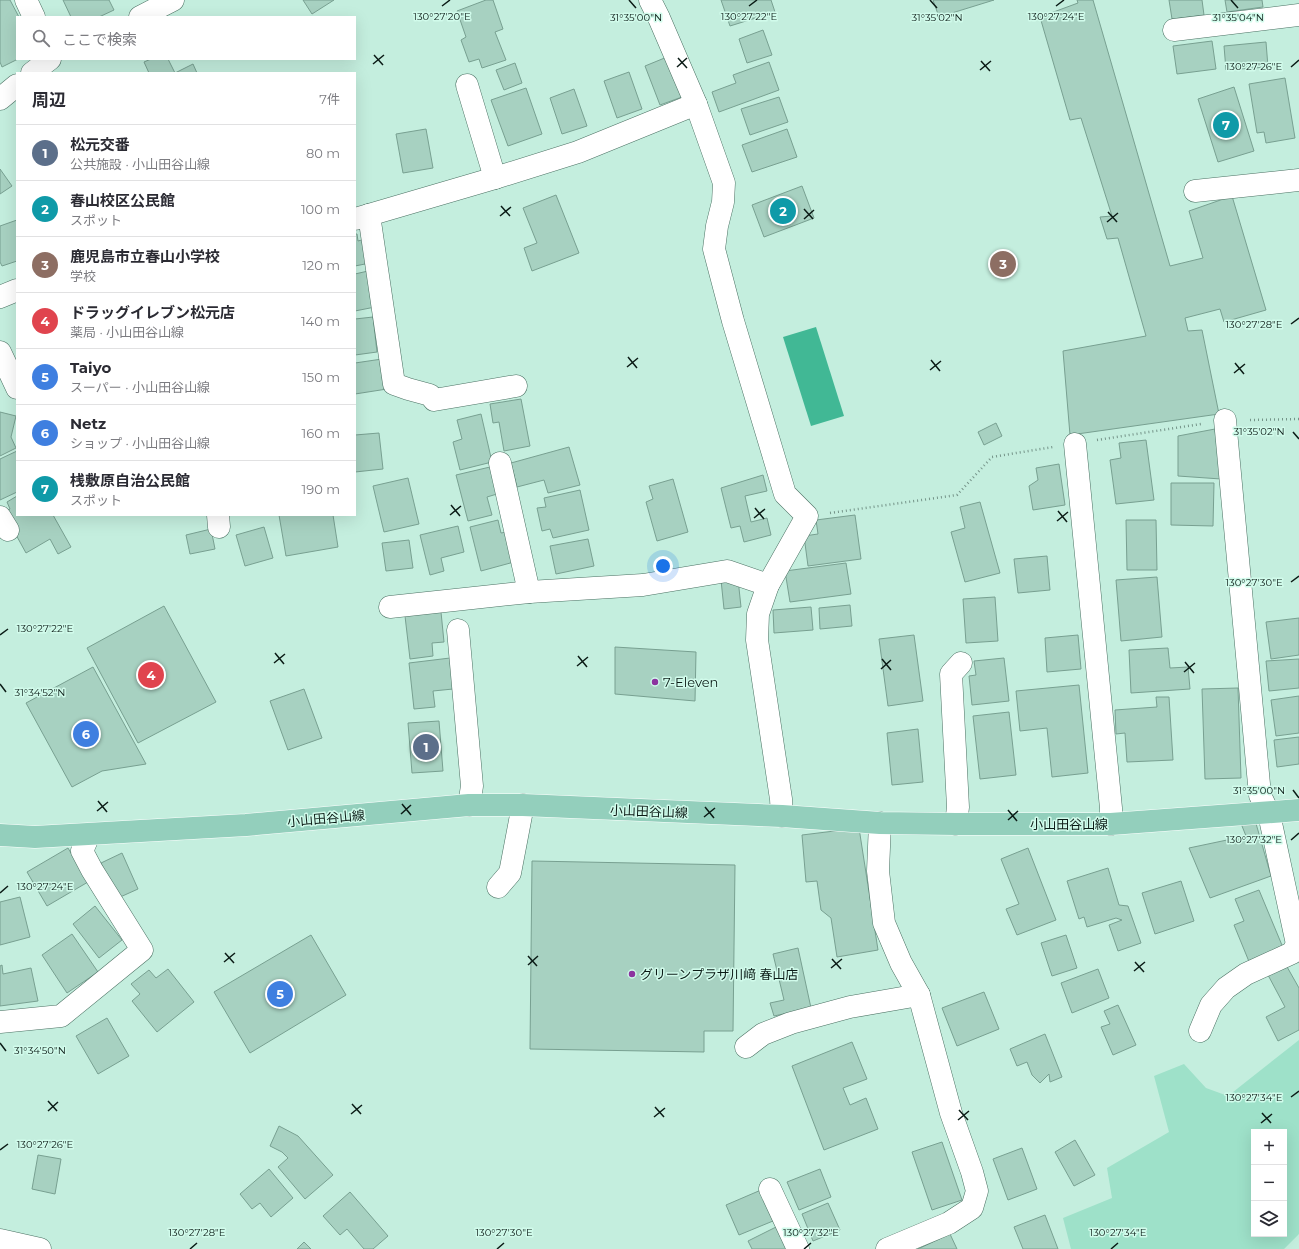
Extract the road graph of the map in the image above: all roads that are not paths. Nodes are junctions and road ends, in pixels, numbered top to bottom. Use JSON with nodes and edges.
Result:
{"nodes":[{"id":1,"x":26,"y":0,"type":"edge"},
{"id":2,"x":172,"y":0,"type":"edge"},
{"id":3,"x":650,"y":0,"type":"edge"},
{"id":4,"x":1299,"y":15,"type":"edge"},
{"id":5,"x":34,"y":16,"type":"edge"},
{"id":6,"x":142,"y":16,"type":"edge"},
{"id":7,"x":1174,"y":30,"type":"dead end"},
{"id":8,"x":49,"y":60,"type":"edge"},
{"id":9,"x":33,"y":72,"type":"edge"},
{"id":10,"x":468,"y":85,"type":"dead end"},
{"id":11,"x":16,"y":86,"type":"edge"},
{"id":12,"x":0,"y":99,"type":"edge"},
{"id":13,"x":696,"y":104,"type":"junction"},
{"id":14,"x":495,"y":178,"type":"junction"},
{"id":15,"x":1299,"y":180,"type":"edge"},
{"id":16,"x":1195,"y":191,"type":"dead end"},
{"id":17,"x":362,"y":217,"type":"edge"},
{"id":18,"x":16,"y":290,"type":"edge"},
{"id":19,"x":0,"y":297,"type":"edge"},
{"id":20,"x":0,"y":352,"type":"edge"},
{"id":21,"x":16,"y":386,"type":"edge"},
{"id":22,"x":516,"y":386,"type":"dead end"},
{"id":23,"x":1225,"y":420,"type":"road end"},
{"id":24,"x":1075,"y":444,"type":"road end"},
{"id":25,"x":500,"y":463,"type":"dead end"},
{"id":26,"x":768,"y":585,"type":"junction"},
{"id":27,"x":529,"y":592,"type":"junction"},
{"id":28,"x":390,"y":606,"type":"dead end"},
{"id":29,"x":458,"y":630,"type":"dead end"},
{"id":30,"x":961,"y":663,"type":"dead end"},
{"id":31,"x":523,"y":804,"type":"junction"},
{"id":32,"x":469,"y":805,"type":"junction"},
{"id":33,"x":1299,"y":810,"type":"edge"},
{"id":34,"x":1269,"y":814,"type":"junction"},
{"id":35,"x":782,"y":816,"type":"junction"},
{"id":36,"x":880,"y":823,"type":"junction"},
{"id":37,"x":956,"y":824,"type":"junction"},
{"id":38,"x":1111,"y":824,"type":"junction"},
{"id":39,"x":89,"y":834,"type":"junction"},
{"id":40,"x":0,"y":835,"type":"edge"},
{"id":41,"x":498,"y":887,"type":"dead end"},
{"id":42,"x":918,"y":995,"type":"junction"},
{"id":43,"x":0,"y":1022,"type":"edge"},
{"id":44,"x":1200,"y":1031,"type":"dead end"},
{"id":45,"x":746,"y":1047,"type":"dead end"},
{"id":46,"x":770,"y":1189,"type":"dead end"},
{"id":47,"x":0,"y":1240,"type":"edge"},
{"id":48,"x":40,"y":1249,"type":"edge"},
{"id":49,"x":798,"y":1249,"type":"edge"},
{"id":50,"x":886,"y":1249,"type":"edge"}],
"edges":[{"from":1,"to":5,"type":"street"},
{"from":2,"to":6,"type":"street"},
{"from":3,"to":13,"type":"street"},
{"from":4,"to":7,"type":"street"},
{"from":8,"to":9,"type":"street"},
{"from":10,"to":14,"type":"street"},
{"from":11,"to":12,"type":"street"},
{"from":13,"to":14,"type":"street"},
{"from":13,"to":26,"type":"street"},
{"from":14,"to":17,"type":"street"},
{"from":15,"to":16,"type":"street"},
{"from":17,"to":22,"type":"street"},
{"from":18,"to":19,"type":"street"},
{"from":20,"to":21,"type":"street"},
{"from":23,"to":34,"type":"street"},
{"from":24,"to":38,"type":"street"},
{"from":25,"to":27,"type":"street"},
{"from":26,"to":27,"type":"street"},
{"from":26,"to":35,"type":"street"},
{"from":27,"to":28,"type":"street"},
{"from":29,"to":32,"type":"street"},
{"from":30,"to":37,"type":"street"},
{"from":31,"to":32,"type":"main road","name":"小山田谷山線"},
{"from":31,"to":35,"type":"main road","name":"小山田谷山線"},
{"from":31,"to":41,"type":"street"},
{"from":32,"to":39,"type":"main road","name":"小山田谷山線"},
{"from":33,"to":34,"type":"main road","name":"小山田谷山線"},
{"from":34,"to":38,"type":"main road","name":"小山田谷山線"},
{"from":34,"to":44,"type":"street"},
{"from":35,"to":36,"type":"main road","name":"小山田谷山線"},
{"from":36,"to":37,"type":"main road","name":"小山田谷山線"},
{"from":36,"to":42,"type":"street"},
{"from":37,"to":38,"type":"main road","name":"小山田谷山線"},
{"from":39,"to":40,"type":"main road","name":"小山田谷山線"},
{"from":39,"to":43,"type":"street"},
{"from":42,"to":45,"type":"street"},
{"from":42,"to":50,"type":"street"},
{"from":46,"to":49,"type":"street"},
{"from":47,"to":48,"type":"street"}]}
